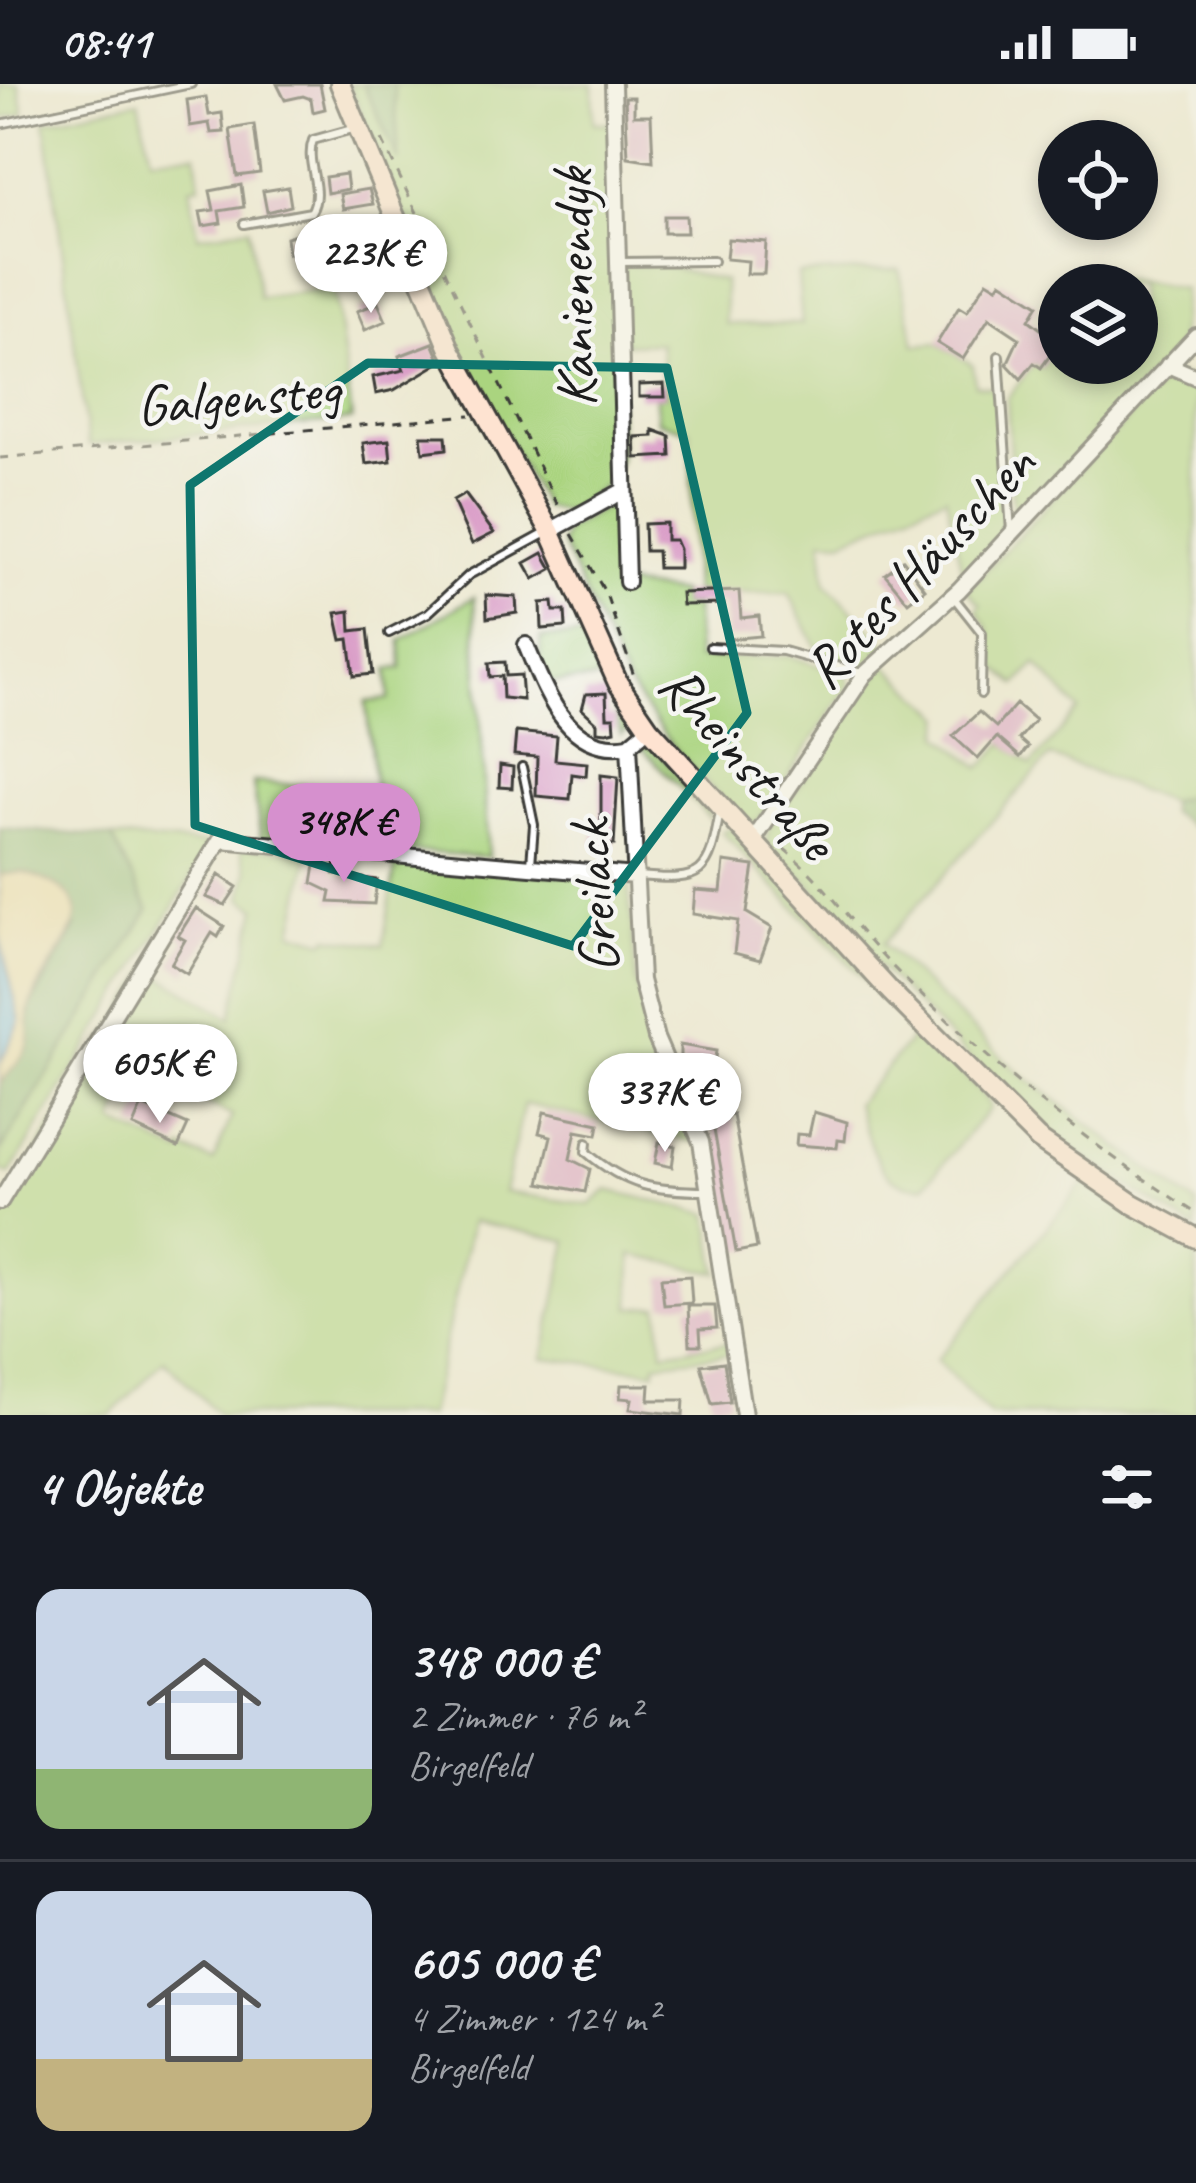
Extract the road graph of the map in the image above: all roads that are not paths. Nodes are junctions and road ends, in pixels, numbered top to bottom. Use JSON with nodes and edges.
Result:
{"nodes":[{"id":1,"x":191,"y":84,"type":"edge"},
{"id":2,"x":340,"y":84,"type":"edge"},
{"id":3,"x":614,"y":84,"type":"edge"},
{"id":4,"x":0,"y":124,"type":"edge"},
{"id":5,"x":359,"y":127,"type":"junction"},
{"id":6,"x":244,"y":224,"type":"dead end"},
{"id":7,"x":713,"y":261,"type":"dead end"},
{"id":8,"x":618,"y":262,"type":"junction"},
{"id":9,"x":1196,"y":336,"type":"edge"},
{"id":10,"x":999,"y":356,"type":"dead end"},
{"id":11,"x":1168,"y":365,"type":"junction"},
{"id":12,"x":1196,"y":377,"type":"edge"},
{"id":13,"x":623,"y":491,"type":"junction"},
{"id":14,"x":558,"y":527,"type":"junction"},
{"id":15,"x":1011,"y":532,"type":"junction"},
{"id":16,"x":627,"y":582,"type":"dead end"},
{"id":17,"x":953,"y":596,"type":"junction"},
{"id":18,"x":389,"y":633,"type":"dead end"},
{"id":19,"x":526,"y":645,"type":"dead end"},
{"id":20,"x":710,"y":647,"type":"dead end"},
{"id":21,"x":865,"y":674,"type":"junction"},
{"id":22,"x":981,"y":694,"type":"dead end"},
{"id":23,"x":650,"y":728,"type":"junction"},
{"id":24,"x":629,"y":745,"type":"junction"},
{"id":25,"x":522,"y":767,"type":"dead end"},
{"id":26,"x":720,"y":808,"type":"junction"},
{"id":27,"x":756,"y":836,"type":"junction"},
{"id":28,"x":531,"y":868,"type":"junction"},
{"id":29,"x":635,"y":876,"type":"junction"},
{"id":30,"x":94,"y":1049,"type":"junction"},
{"id":31,"x":155,"y":1083,"type":"dead end"},
{"id":32,"x":587,"y":1143,"type":"dead end"},
{"id":33,"x":711,"y":1191,"type":"junction"},
{"id":34,"x":0,"y":1202,"type":"edge"},
{"id":35,"x":1196,"y":1238,"type":"edge"},
{"id":36,"x":744,"y":1415,"type":"edge"}],
"edges":[{"from":1,"to":4,"type":"lane"},
{"from":2,"to":5,"type":"main road","name":"Rheinstraße"},
{"from":3,"to":8,"type":"street","name":"Kanienendyk"},
{"from":5,"to":6,"type":"lane"},
{"from":5,"to":14,"type":"main road","name":"Rheinstraße"},
{"from":7,"to":8,"type":"lane"},
{"from":8,"to":13,"type":"street","name":"Kanienendyk"},
{"from":9,"to":11,"type":"street","name":"Rotes Häuschen"},
{"from":10,"to":15,"type":"lane"},
{"from":11,"to":12,"type":"street"},
{"from":11,"to":15,"type":"street","name":"Rotes Häuschen"},
{"from":13,"to":14,"type":"street","name":"Kanienendyk"},
{"from":13,"to":16,"type":"street","name":"Kanienendyk"},
{"from":14,"to":18,"type":"lane"},
{"from":14,"to":23,"type":"main road","name":"Rheinstraße"},
{"from":15,"to":17,"type":"street","name":"Rotes Häuschen"},
{"from":17,"to":21,"type":"street","name":"Rotes Häuschen"},
{"from":17,"to":22,"type":"lane"},
{"from":19,"to":24,"type":"street"},
{"from":20,"to":21,"type":"lane"},
{"from":21,"to":27,"type":"street","name":"Rotes Häuschen"},
{"from":23,"to":24,"type":"street","name":"Greilack"},
{"from":23,"to":26,"type":"main road","name":"Rheinstraße"},
{"from":24,"to":29,"type":"street","name":"Greilack"},
{"from":25,"to":28,"type":"lane"},
{"from":26,"to":27,"type":"main road","name":"Rheinstraße"},
{"from":26,"to":29,"type":"lane"},
{"from":27,"to":35,"type":"main road","name":"Rheinstraße"},
{"from":28,"to":29,"type":"street"},
{"from":28,"to":30,"type":"street"},
{"from":29,"to":33,"type":"street","name":"Greilack"},
{"from":30,"to":31,"type":"lane"},
{"from":30,"to":34,"type":"street"},
{"from":32,"to":33,"type":"lane"},
{"from":33,"to":36,"type":"street","name":"Greilack"}]}
